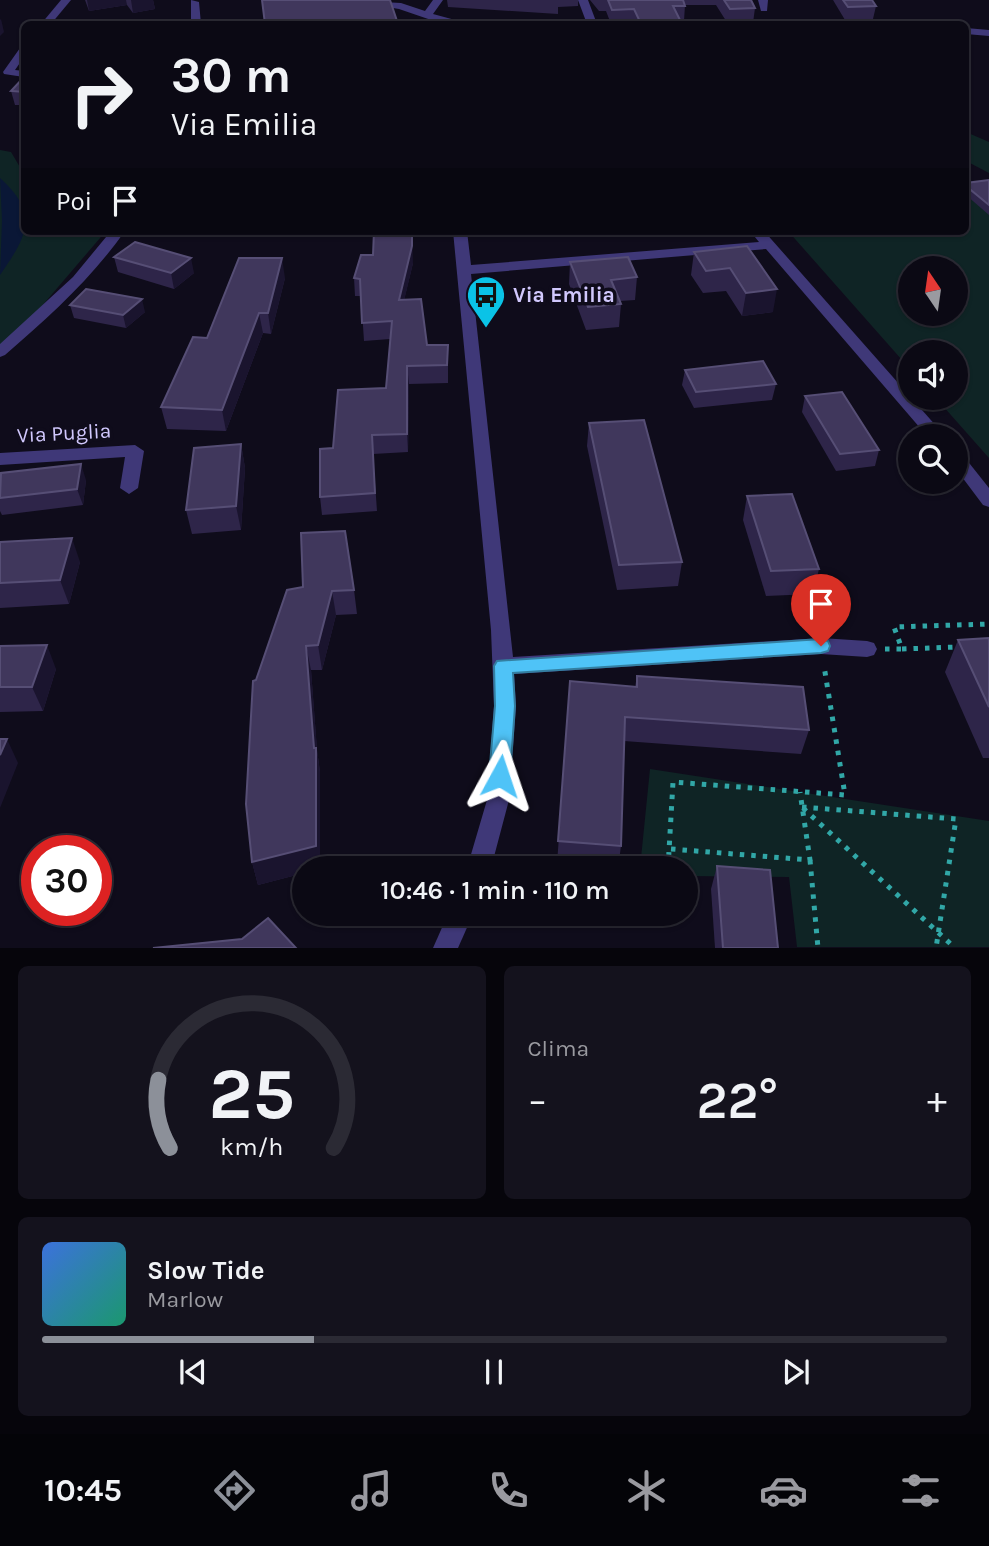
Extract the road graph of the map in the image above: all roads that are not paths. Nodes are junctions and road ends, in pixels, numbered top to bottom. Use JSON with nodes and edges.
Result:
{"nodes":[{"id":1,"x":66,"y":0,"type":"edge"},
{"id":2,"x":351,"y":0,"type":"edge"},
{"id":3,"x":438,"y":0,"type":"edge"},
{"id":4,"x":583,"y":0,"type":"edge"},
{"id":5,"x":193,"y":1,"type":"edge"},
{"id":6,"x":433,"y":20,"type":"edge"},
{"id":7,"x":48,"y":21,"type":"edge"},
{"id":8,"x":196,"y":21,"type":"edge"},
{"id":9,"x":591,"y":21,"type":"edge"},
{"id":10,"x":969,"y":31,"type":"edge"},
{"id":11,"x":989,"y":33,"type":"edge"},
{"id":12,"x":21,"y":54,"type":"edge"},
{"id":13,"x":21,"y":74,"type":"edge"},
{"id":14,"x":115,"y":235,"type":"edge"},
{"id":15,"x":460,"y":235,"type":"edge"},
{"id":16,"x":760,"y":235,"type":"edge"},
{"id":17,"x":769,"y":245,"type":"junction"},
{"id":18,"x":464,"y":270,"type":"junction"},
{"id":19,"x":0,"y":352,"type":"edge"},
{"id":20,"x":926,"y":424,"type":"edge"},
{"id":21,"x":0,"y":459,"type":"edge"},
{"id":22,"x":968,"y":474,"type":"edge"},
{"id":23,"x":130,"y":488,"type":"dead end"},
{"id":24,"x":989,"y":501,"type":"edge"},
{"id":25,"x":867,"y":649,"type":"road end"},
{"id":26,"x":503,"y":666,"type":"junction"},
{"id":27,"x":482,"y":856,"type":"edge"},
{"id":28,"x":455,"y":926,"type":"edge"},
{"id":29,"x":445,"y":947,"type":"edge"}],
"edges":[{"from":1,"to":7,"type":"street"},
{"from":2,"to":6,"type":"street"},
{"from":3,"to":6,"type":"street"},
{"from":4,"to":9,"type":"street"},
{"from":5,"to":8,"type":"street"},
{"from":10,"to":11,"type":"street"},
{"from":12,"to":13,"type":"street"},
{"from":14,"to":19,"type":"street"},
{"from":15,"to":18,"type":"street"},
{"from":16,"to":17,"type":"street"},
{"from":17,"to":18,"type":"street"},
{"from":17,"to":20,"type":"street"},
{"from":18,"to":26,"type":"street"},
{"from":21,"to":23,"type":"street","name":"Via Puglia"},
{"from":22,"to":24,"type":"street"},
{"from":25,"to":26,"type":"street"},
{"from":26,"to":27,"type":"street"},
{"from":28,"to":29,"type":"street"}]}
